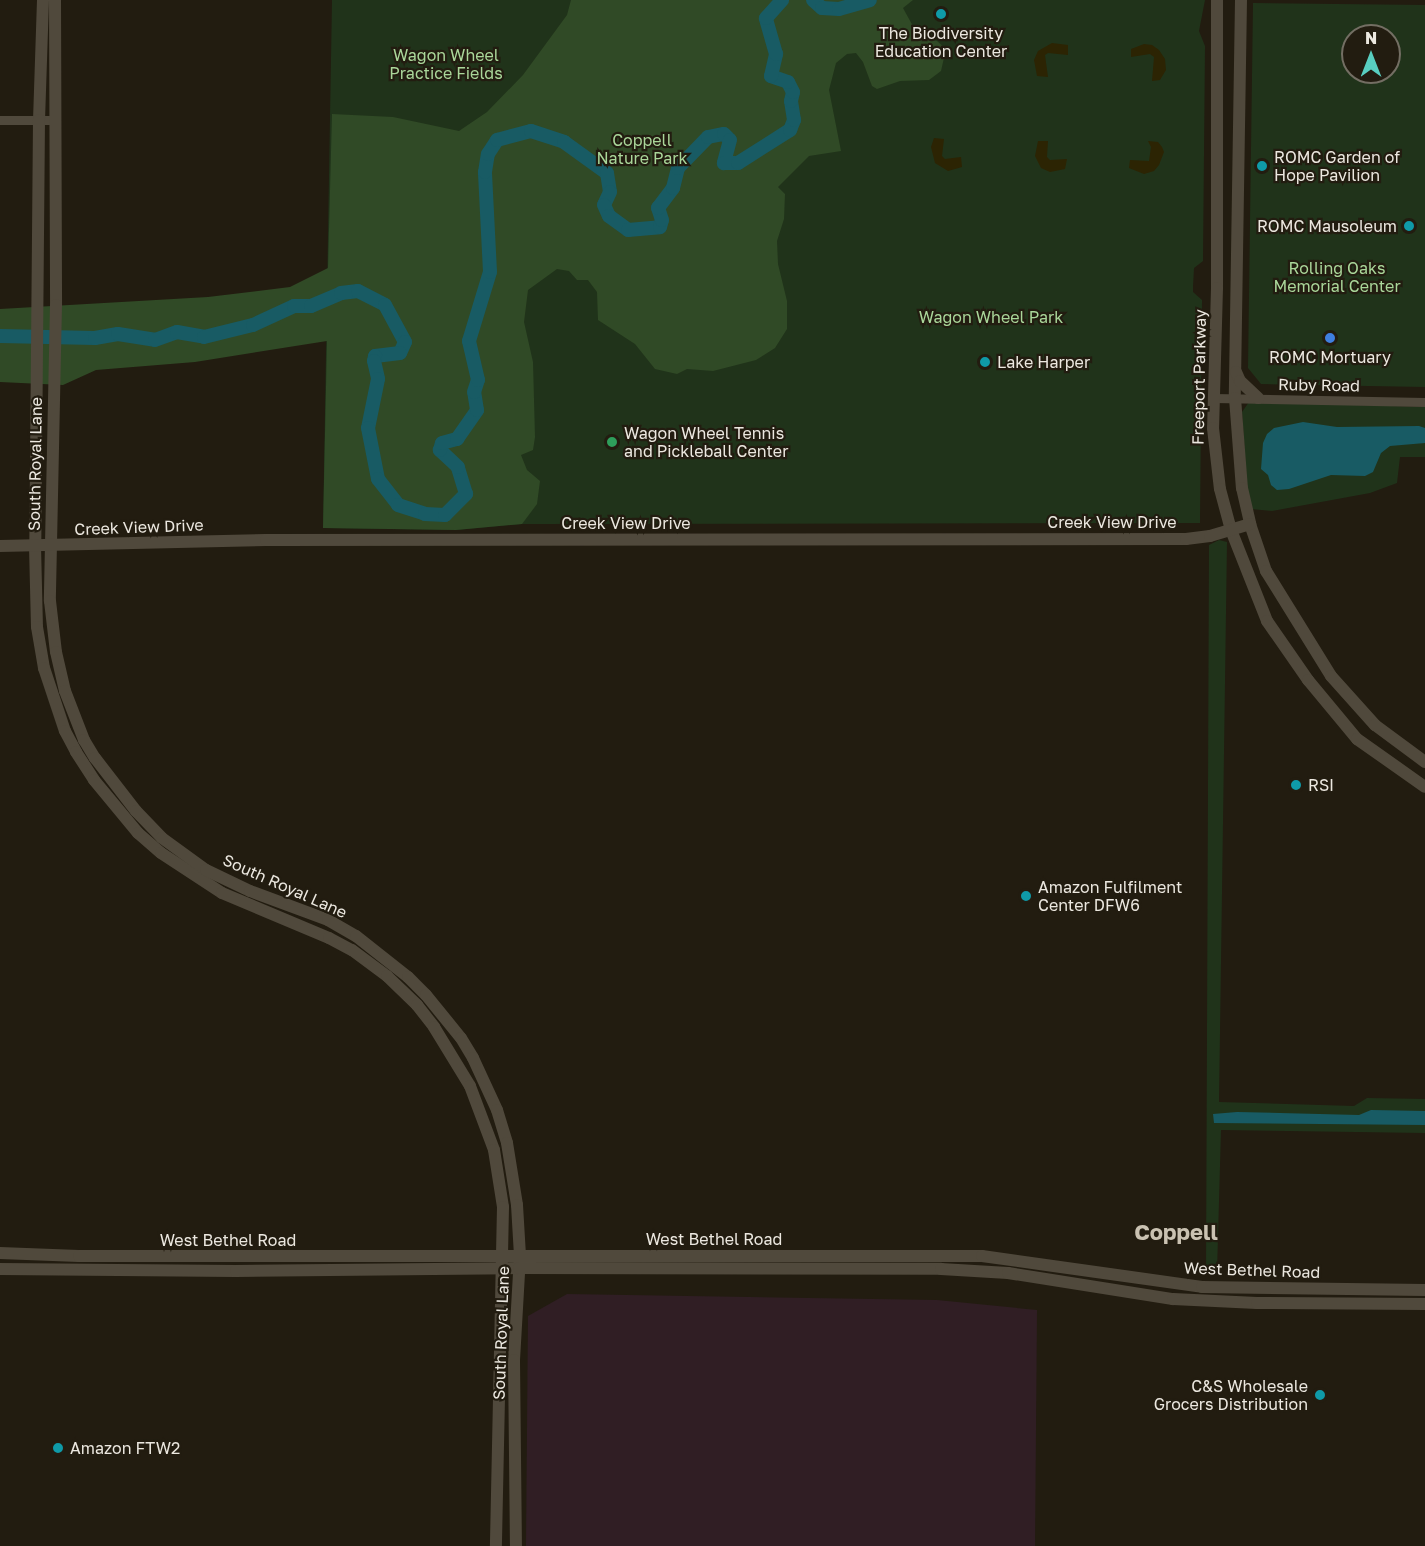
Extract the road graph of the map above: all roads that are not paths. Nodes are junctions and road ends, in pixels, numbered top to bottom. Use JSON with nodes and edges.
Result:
{"nodes":[{"id":1,"x":43,"y":0,"type":"edge"},
{"id":2,"x":55,"y":0,"type":"edge"},
{"id":3,"x":1217,"y":0,"type":"edge"},
{"id":4,"x":1241,"y":0,"type":"edge"},
{"id":5,"x":0,"y":120,"type":"edge"},
{"id":6,"x":39,"y":120,"type":"junction"},
{"id":7,"x":56,"y":120,"type":"junction"},
{"id":8,"x":1217,"y":275,"type":"junction"},
{"id":9,"x":1238,"y":280,"type":"junction"},
{"id":10,"x":1217,"y":288,"type":"junction"},
{"id":11,"x":1236,"y":372,"type":"junction"},
{"id":12,"x":37,"y":396,"type":"junction"},
{"id":13,"x":1213,"y":398,"type":"junction"},
{"id":14,"x":1235,"y":398,"type":"junction"},
{"id":15,"x":1258,"y":399,"type":"junction"},
{"id":16,"x":1425,"y":402,"type":"edge"},
{"id":17,"x":52,"y":427,"type":"junction"},
{"id":18,"x":1250,"y":524,"type":"junction"},
{"id":19,"x":1231,"y":530,"type":"junction"},
{"id":20,"x":0,"y":546,"type":"edge"},
{"id":21,"x":36,"y":546,"type":"junction"},
{"id":22,"x":50,"y":546,"type":"junction"},
{"id":23,"x":1331,"y":676,"type":"junction"},
{"id":24,"x":1316,"y":690,"type":"junction"},
{"id":25,"x":77,"y":741,"type":"junction"},
{"id":26,"x":1425,"y":762,"type":"edge"},
{"id":27,"x":1425,"y":787,"type":"edge"},
{"id":28,"x":309,"y":912,"type":"junction"},
{"id":29,"x":304,"y":925,"type":"junction"},
{"id":30,"x":456,"y":1032,"type":"junction"},
{"id":31,"x":444,"y":1042,"type":"junction"},
{"id":32,"x":0,"y":1253,"type":"edge"},
{"id":33,"x":117,"y":1256,"type":"junction"},
{"id":34,"x":237,"y":1256,"type":"junction"},
{"id":35,"x":503,"y":1262,"type":"junction"},
{"id":36,"x":519,"y":1262,"type":"junction"},
{"id":37,"x":1059,"y":1266,"type":"junction"},
{"id":38,"x":0,"y":1269,"type":"edge"},
{"id":39,"x":117,"y":1270,"type":"junction"},
{"id":40,"x":236,"y":1271,"type":"junction"},
{"id":41,"x":1057,"y":1281,"type":"junction"},
{"id":42,"x":1240,"y":1288,"type":"junction"},
{"id":43,"x":1425,"y":1290,"type":"edge"},
{"id":44,"x":1239,"y":1302,"type":"junction"},
{"id":45,"x":1425,"y":1304,"type":"edge"},
{"id":46,"x":495,"y":1546,"type":"edge"},
{"id":47,"x":516,"y":1546,"type":"edge"}],
"edges":[{"from":1,"to":6,"type":"main road","name":"South Royal Lane"},
{"from":2,"to":7,"type":"main road","name":"South Royal Lane"},
{"from":3,"to":8,"type":"main road","name":"Freeport Parkway"},
{"from":4,"to":9,"type":"main road"},
{"from":5,"to":6,"type":"street"},
{"from":6,"to":7,"type":"street"},
{"from":6,"to":12,"type":"main road","name":"South Royal Lane"},
{"from":7,"to":17,"type":"main road","name":"South Royal Lane"},
{"from":8,"to":9,"type":"main road"},
{"from":8,"to":10,"type":"main road","name":"Freeport Parkway"},
{"from":9,"to":10,"type":"main road"},
{"from":9,"to":11,"type":"main road"},
{"from":10,"to":13,"type":"main road","name":"Freeport Parkway"},
{"from":11,"to":14,"type":"main road"},
{"from":11,"to":15,"type":"main road"},
{"from":12,"to":17,"type":"main road"},
{"from":12,"to":21,"type":"main road","name":"South Royal Lane"},
{"from":13,"to":14,"type":"street","name":"Ruby Road"},
{"from":13,"to":19,"type":"main road","name":"Freeport Parkway"},
{"from":14,"to":15,"type":"street","name":"Ruby Road"},
{"from":14,"to":18,"type":"main road"},
{"from":15,"to":16,"type":"street","name":"Ruby Road"},
{"from":17,"to":22,"type":"main road","name":"South Royal Lane"},
{"from":18,"to":19,"type":"main road","name":"Creek View Drive"},
{"from":18,"to":23,"type":"main road"},
{"from":19,"to":22,"type":"main road","name":"Creek View Drive"},
{"from":19,"to":24,"type":"main road","name":"Freeport Parkway"},
{"from":20,"to":21,"type":"main road","name":"Creek View Drive"},
{"from":21,"to":22,"type":"main road","name":"Creek View Drive"},
{"from":21,"to":25,"type":"main road","name":"South Royal Lane"},
{"from":22,"to":25,"type":"main road","name":"South Royal Lane"},
{"from":23,"to":24,"type":"street"},
{"from":23,"to":26,"type":"main road"},
{"from":24,"to":27,"type":"main road","name":"Freeport Parkway"},
{"from":25,"to":28,"type":"main road","name":"South Royal Lane"},
{"from":25,"to":29,"type":"main road","name":"South Royal Lane"},
{"from":28,"to":29,"type":"main road"},
{"from":28,"to":30,"type":"main road","name":"South Royal Lane"},
{"from":29,"to":31,"type":"main road","name":"South Royal Lane"},
{"from":30,"to":31,"type":"main road"},
{"from":30,"to":36,"type":"main road","name":"South Royal Lane"},
{"from":31,"to":35,"type":"main road","name":"South Royal Lane"},
{"from":32,"to":33,"type":"main road","name":"West Bethel Road"},
{"from":33,"to":34,"type":"main road","name":"West Bethel Road"},
{"from":33,"to":39,"type":"main road"},
{"from":34,"to":35,"type":"main road","name":"West Bethel Road"},
{"from":34,"to":40,"type":"main road"},
{"from":35,"to":36,"type":"main road","name":"West Bethel Road"},
{"from":35,"to":40,"type":"main road","name":"West Bethel Road"},
{"from":35,"to":46,"type":"main road","name":"South Royal Lane"},
{"from":36,"to":37,"type":"main road","name":"West Bethel Road"},
{"from":36,"to":41,"type":"main road","name":"West Bethel Road"},
{"from":36,"to":47,"type":"main road","name":"South Royal Lane"},
{"from":37,"to":41,"type":"main road"},
{"from":37,"to":42,"type":"main road","name":"West Bethel Road"},
{"from":38,"to":39,"type":"main road","name":"West Bethel Road"},
{"from":39,"to":40,"type":"main road","name":"West Bethel Road"},
{"from":41,"to":44,"type":"main road","name":"West Bethel Road"},
{"from":42,"to":43,"type":"main road","name":"West Bethel Road"},
{"from":42,"to":44,"type":"main road"},
{"from":44,"to":45,"type":"main road","name":"West Bethel Road"}]}
